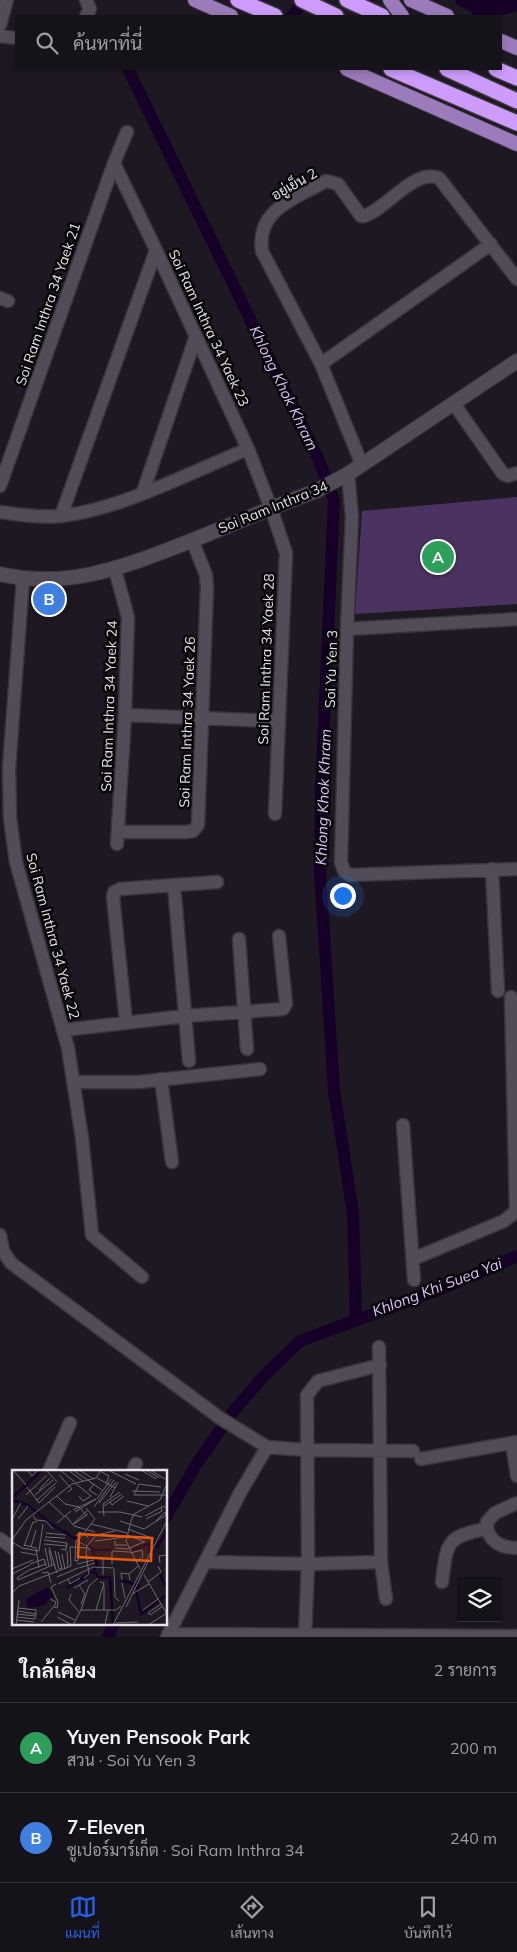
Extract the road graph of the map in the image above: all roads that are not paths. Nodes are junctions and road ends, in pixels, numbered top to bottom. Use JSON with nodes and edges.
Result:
{"nodes":[{"id":1,"x":7,"y":0,"type":"edge"},
{"id":2,"x":86,"y":0,"type":"edge"},
{"id":3,"x":195,"y":0,"type":"edge"},
{"id":4,"x":238,"y":0,"type":"edge"},
{"id":5,"x":302,"y":0,"type":"edge"},
{"id":6,"x":346,"y":0,"type":"edge"},
{"id":7,"x":390,"y":0,"type":"edge"},
{"id":8,"x":413,"y":0,"type":"edge"},
{"id":9,"x":87,"y":15,"type":"edge"},
{"id":10,"x":229,"y":15,"type":"edge"},
{"id":11,"x":272,"y":15,"type":"edge"},
{"id":12,"x":334,"y":15,"type":"edge"},
{"id":13,"x":380,"y":15,"type":"edge"},
{"id":14,"x":401,"y":15,"type":"edge"},
{"id":15,"x":445,"y":15,"type":"edge"},
{"id":16,"x":0,"y":24,"type":"edge"},
{"id":17,"x":0,"y":36,"type":"edge"},
{"id":18,"x":15,"y":38,"type":"edge"},
{"id":19,"x":502,"y":40,"type":"edge"},
{"id":20,"x":517,"y":48,"type":"edge"},
{"id":21,"x":349,"y":70,"type":"edge"},
{"id":22,"x":393,"y":70,"type":"edge"},
{"id":23,"x":449,"y":70,"type":"edge"},
{"id":24,"x":498,"y":70,"type":"edge"},
{"id":25,"x":517,"y":78,"type":"edge"},
{"id":26,"x":517,"y":101,"type":"edge"},
{"id":27,"x":517,"y":122,"type":"edge"},
{"id":28,"x":127,"y":132,"type":"dead end"},
{"id":29,"x":517,"y":144,"type":"edge"},
{"id":30,"x":114,"y":163,"type":"junction"},
{"id":31,"x":491,"y":244,"type":"junction"},
{"id":32,"x":156,"y":250,"type":"junction"},
{"id":33,"x":517,"y":279,"type":"edge"},
{"id":34,"x":196,"y":336,"type":"junction"},
{"id":35,"x":517,"y":361,"type":"edge"},
{"id":36,"x":321,"y":364,"type":"junction"},
{"id":37,"x":454,"y":404,"type":"junction"},
{"id":38,"x":248,"y":449,"type":"junction"},
{"id":39,"x":362,"y":465,"type":"junction"},
{"id":40,"x":517,"y":473,"type":"edge"},
{"id":41,"x":342,"y":478,"type":"junction"},
{"id":42,"x":0,"y":486,"type":"edge"},
{"id":43,"x":143,"y":492,"type":"junction"},
{"id":44,"x":272,"y":508,"type":"junction"},
{"id":45,"x":0,"y":512,"type":"edge"},
{"id":46,"x":61,"y":516,"type":"junction"},
{"id":47,"x":192,"y":540,"type":"junction"},
{"id":48,"x":115,"y":570,"type":"junction"},
{"id":49,"x":0,"y":574,"type":"edge"},
{"id":50,"x":23,"y":579,"type":"junction"},
{"id":51,"x":517,"y":619,"type":"edge"},
{"id":52,"x":347,"y":628,"type":"junction"},
{"id":53,"x":125,"y":715,"type":"junction"},
{"id":54,"x":202,"y":718,"type":"junction"},
{"id":55,"x":278,"y":721,"type":"junction"},
{"id":56,"x":275,"y":814,"type":"dead end"},
{"id":57,"x":118,"y":838,"type":"joint"},
{"id":58,"x":492,"y":869,"type":"junction"},
{"id":59,"x":517,"y":869,"type":"edge"},
{"id":60,"x":216,"y":882,"type":"dead end"},
{"id":61,"x":174,"y":885,"type":"junction"},
{"id":62,"x":279,"y":936,"type":"dead end"},
{"id":63,"x":239,"y":939,"type":"dead end"},
{"id":64,"x":498,"y":991,"type":"dead end"},
{"id":65,"x":511,"y":997,"type":"dead end"},
{"id":66,"x":246,"y":1013,"type":"junction"},
{"id":67,"x":185,"y":1016,"type":"junction"},
{"id":68,"x":126,"y":1022,"type":"junction"},
{"id":69,"x":64,"y":1030,"type":"junction"},
{"id":70,"x":247,"y":1049,"type":"dead end"},
{"id":71,"x":189,"y":1061,"type":"dead end"},
{"id":72,"x":514,"y":1063,"type":"edge"},
{"id":73,"x":260,"y":1068,"type":"dead end"},
{"id":74,"x":161,"y":1079,"type":"junction"},
{"id":75,"x":73,"y":1082,"type":"junction"},
{"id":76,"x":403,"y":1124,"type":"dead end"},
{"id":77,"x":172,"y":1162,"type":"dead end"},
{"id":78,"x":0,"y":1236,"type":"edge"},
{"id":79,"x":413,"y":1259,"type":"junction"},
{"id":80,"x":142,"y":1276,"type":"dead end"},
{"id":81,"x":414,"y":1280,"type":"dead end"},
{"id":82,"x":380,"y":1347,"type":"dead end"},
{"id":83,"x":380,"y":1365,"type":"junction"},
{"id":84,"x":70,"y":1423,"type":"dead end"},
{"id":85,"x":514,"y":1442,"type":"edge"},
{"id":86,"x":267,"y":1447,"type":"junction"},
{"id":87,"x":306,"y":1450,"type":"junction"},
{"id":88,"x":381,"y":1450,"type":"junction"},
{"id":89,"x":49,"y":1470,"type":"edge"},
{"id":90,"x":517,"y":1476,"type":"edge"},
{"id":91,"x":517,"y":1503,"type":"edge"},
{"id":92,"x":486,"y":1529,"type":"junction"},
{"id":93,"x":517,"y":1548,"type":"edge"},
{"id":94,"x":205,"y":1562,"type":"junction"},
{"id":95,"x":382,"y":1562,"type":"junction"},
{"id":96,"x":308,"y":1564,"type":"junction"},
{"id":97,"x":442,"y":1582,"type":"dead end"},
{"id":98,"x":386,"y":1599,"type":"dead end"},
{"id":99,"x":167,"y":1636,"type":"edge"},
{"id":100,"x":305,"y":1636,"type":"edge"},
{"id":101,"x":517,"y":1636,"type":"edge"},
{"id":102,"x":474,"y":1637,"type":"edge"}],
"edges":[{"from":1,"to":16,"type":"street"},
{"from":2,"to":9,"type":"street"},
{"from":3,"to":10,"type":"main road"},
{"from":4,"to":11,"type":"highway"},
{"from":5,"to":12,"type":"highway"},
{"from":6,"to":13,"type":"highway"},
{"from":7,"to":14,"type":"main road"},
{"from":8,"to":15,"type":"main road"},
{"from":17,"to":18,"type":"street"},
{"from":19,"to":20,"type":"main road"},
{"from":21,"to":29,"type":"main road"},
{"from":22,"to":27,"type":"highway"},
{"from":23,"to":26,"type":"highway"},
{"from":24,"to":25,"type":"highway"},
{"from":28,"to":30,"type":"street","name":"Soi Ram Inthra 34 Yaek 21"},
{"from":30,"to":32,"type":"street","name":"Soi Ram Inthra 34 Yaek 23"},
{"from":30,"to":42,"type":"street","name":"Soi Ram Inthra 34 Yaek 21"},
{"from":31,"to":33,"type":"street"},
{"from":31,"to":36,"type":"street"},
{"from":31,"to":36,"type":"street","name":"อยู่เย็น 2"},
{"from":32,"to":34,"type":"street","name":"Soi Ram Inthra 34 Yaek 23"},
{"from":32,"to":46,"type":"street"},
{"from":34,"to":38,"type":"street","name":"Soi Ram Inthra 34 Yaek 23"},
{"from":34,"to":43,"type":"street"},
{"from":35,"to":37,"type":"street","name":"Soi Ram Inthra 34"},
{"from":36,"to":39,"type":"street"},
{"from":37,"to":39,"type":"street","name":"Soi Ram Inthra 34"},
{"from":37,"to":40,"type":"street"},
{"from":38,"to":43,"type":"street"},
{"from":38,"to":44,"type":"street","name":"Soi Ram Inthra 34 Yaek 23"},
{"from":39,"to":41,"type":"street","name":"Soi Ram Inthra 34"},
{"from":41,"to":44,"type":"street","name":"Soi Ram Inthra 34"},
{"from":41,"to":52,"type":"street","name":"Soi Yu Yen 3"},
{"from":43,"to":46,"type":"street"},
{"from":44,"to":47,"type":"street","name":"Soi Ram Inthra 34"},
{"from":44,"to":55,"type":"street","name":"Soi Ram Inthra 34 Yaek 28"},
{"from":45,"to":46,"type":"street"},
{"from":47,"to":48,"type":"street","name":"Soi Ram Inthra 34"},
{"from":47,"to":54,"type":"street","name":"Soi Ram Inthra 34 Yaek 26"},
{"from":48,"to":50,"type":"street","name":"Soi Ram Inthra 34"},
{"from":48,"to":53,"type":"street","name":"Soi Ram Inthra 34 Yaek 24"},
{"from":49,"to":50,"type":"street","name":"Soi Ram Inthra 34"},
{"from":50,"to":69,"type":"street","name":"Soi Ram Inthra 34 Yaek 22"},
{"from":51,"to":52,"type":"street"},
{"from":52,"to":58,"type":"street","name":"Soi Yu Yen 3"},
{"from":53,"to":54,"type":"street"},
{"from":53,"to":57,"type":"street","name":"Soi Ram Inthra 34 Yaek 24"},
{"from":54,"to":55,"type":"street"},
{"from":54,"to":57,"type":"street","name":"Soi Ram Inthra 34 Yaek 26"},
{"from":55,"to":56,"type":"street","name":"Soi Ram Inthra 34 Yaek 28"},
{"from":58,"to":59,"type":"street","name":"Soi Yu Yen 3"},
{"from":58,"to":64,"type":"street"},
{"from":60,"to":61,"type":"street"},
{"from":61,"to":67,"type":"street"},
{"from":61,"to":68,"type":"street"},
{"from":62,"to":66,"type":"street"},
{"from":63,"to":66,"type":"street"},
{"from":65,"to":72,"type":"street"},
{"from":66,"to":67,"type":"street"},
{"from":66,"to":70,"type":"street"},
{"from":67,"to":68,"type":"street"},
{"from":67,"to":71,"type":"street"},
{"from":68,"to":69,"type":"street"},
{"from":69,"to":75,"type":"street","name":"Soi Ram Inthra 34 Yaek 22"},
{"from":72,"to":79,"type":"street"},
{"from":73,"to":74,"type":"street"},
{"from":74,"to":75,"type":"street"},
{"from":74,"to":77,"type":"street"},
{"from":75,"to":80,"type":"street","name":"Soi Ram Inthra 34 Yaek 22"},
{"from":76,"to":79,"type":"street"},
{"from":78,"to":86,"type":"street"},
{"from":79,"to":81,"type":"street"},
{"from":82,"to":83,"type":"street"},
{"from":83,"to":87,"type":"street"},
{"from":83,"to":88,"type":"street"},
{"from":84,"to":89,"type":"street"},
{"from":85,"to":88,"type":"street"},
{"from":85,"to":90,"type":"street"},
{"from":86,"to":87,"type":"street"},
{"from":86,"to":94,"type":"street"},
{"from":87,"to":88,"type":"street"},
{"from":87,"to":96,"type":"street"},
{"from":88,"to":95,"type":"street"},
{"from":91,"to":92,"type":"street"},
{"from":92,"to":93,"type":"street"},
{"from":92,"to":97,"type":"street"},
{"from":94,"to":96,"type":"street"},
{"from":94,"to":99,"type":"street"},
{"from":95,"to":96,"type":"street"},
{"from":95,"to":98,"type":"street"},
{"from":96,"to":100,"type":"street"},
{"from":99,"to":100,"type":"street"},
{"from":100,"to":102,"type":"street"},
{"from":101,"to":102,"type":"street"}]}
